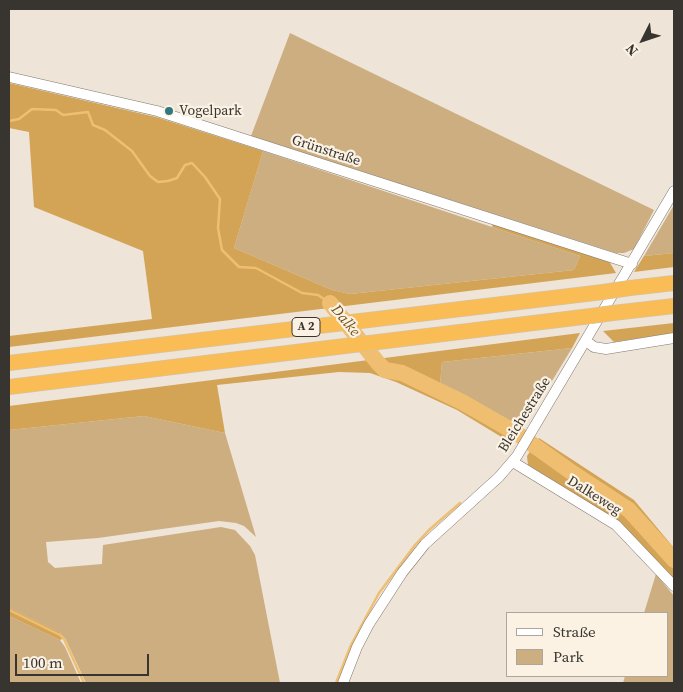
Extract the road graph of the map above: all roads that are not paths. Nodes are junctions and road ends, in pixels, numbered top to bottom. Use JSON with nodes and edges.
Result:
{"nodes":[{"id":1,"x":9,"y":77,"type":"edge"},
{"id":2,"x":674,"y":192,"type":"edge"},
{"id":3,"x":632,"y":264,"type":"junction"},
{"id":4,"x":674,"y":283,"type":"edge"},
{"id":5,"x":674,"y":306,"type":"edge"},
{"id":6,"x":674,"y":338,"type":"edge"},
{"id":7,"x":586,"y":341,"type":"junction"},
{"id":8,"x":9,"y":363,"type":"edge"},
{"id":9,"x":9,"y":387,"type":"edge"},
{"id":10,"x":515,"y":459,"type":"junction"},
{"id":11,"x":674,"y":586,"type":"edge"},
{"id":12,"x":343,"y":683,"type":"edge"}],
"edges":[{"from":1,"to":3,"type":"street","name":"Grünstraße"},
{"from":2,"to":3,"type":"street","name":"Bleichestraße"},
{"from":3,"to":7,"type":"street","name":"Bleichestraße"},
{"from":4,"to":8,"type":"highway","number":"A 2","bridge":true},
{"from":5,"to":9,"type":"highway","number":"A 2","bridge":true},
{"from":6,"to":7,"type":"street"},
{"from":7,"to":10,"type":"street","name":"Bleichestraße"},
{"from":10,"to":11,"type":"street","name":"Dalkeweg"},
{"from":10,"to":12,"type":"street","name":"Bleichestraße"}]}
